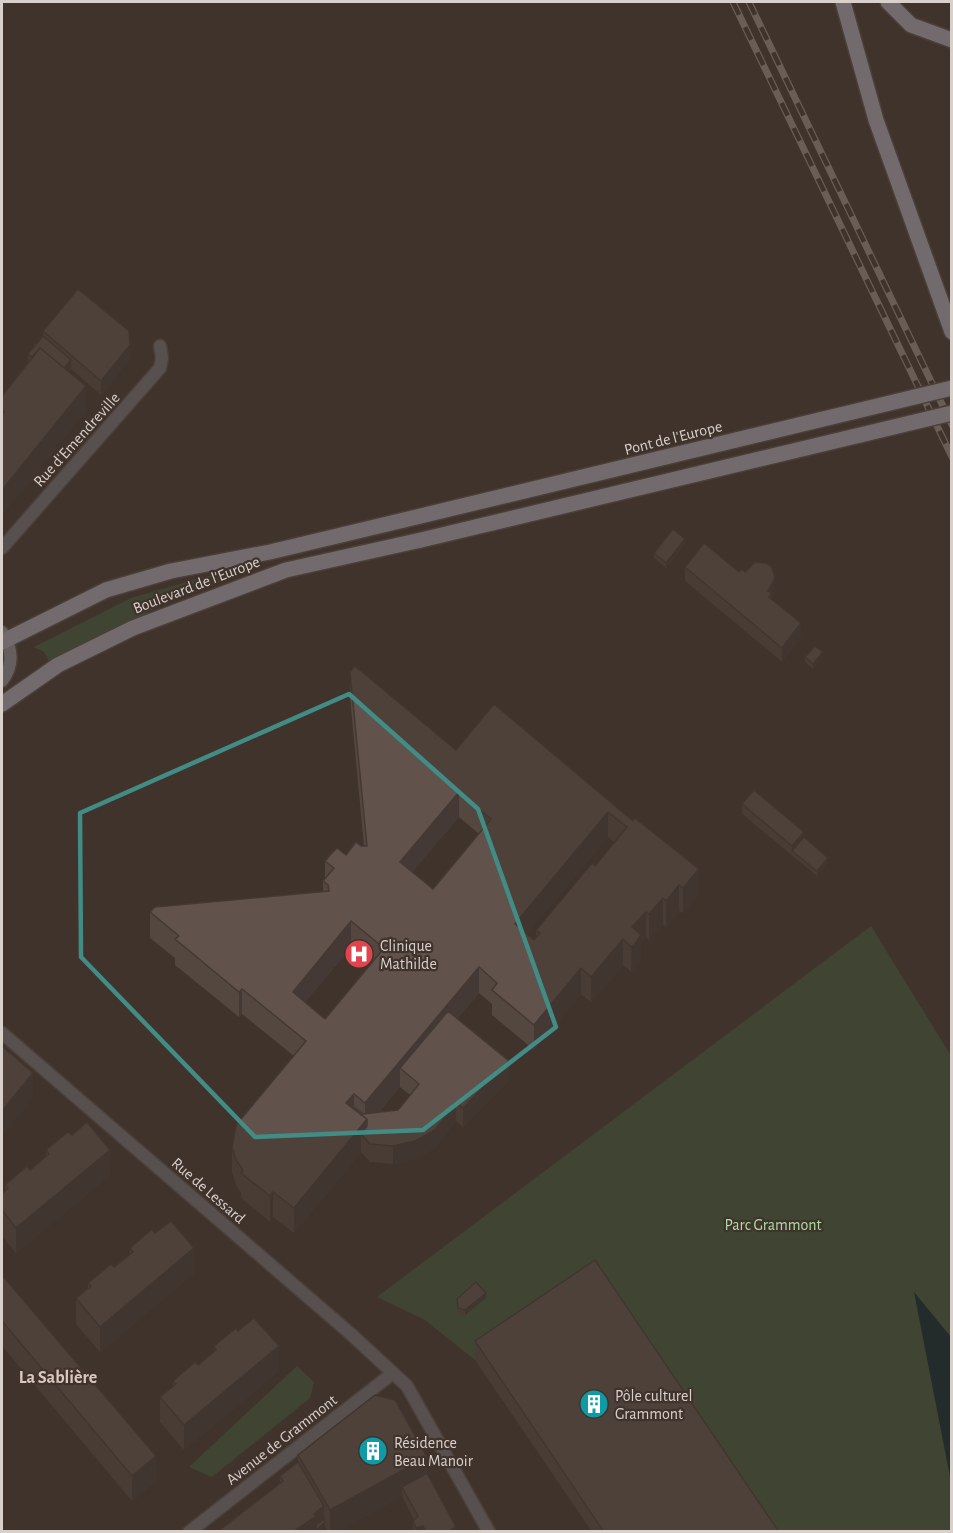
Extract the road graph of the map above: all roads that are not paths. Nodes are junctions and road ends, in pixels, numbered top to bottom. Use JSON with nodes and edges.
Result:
{"nodes":[{"id":1,"x":843,"y":2,"type":"edge"},
{"id":2,"x":888,"y":2,"type":"edge"},
{"id":3,"x":951,"y":40,"type":"edge"},
{"id":4,"x":951,"y":332,"type":"edge"},
{"id":5,"x":160,"y":346,"type":"dead end"},
{"id":6,"x":951,"y":388,"type":"edge"},
{"id":7,"x":951,"y":413,"type":"edge"},
{"id":8,"x":404,"y":520,"type":"joint"},
{"id":9,"x":2,"y":548,"type":"edge"},
{"id":10,"x":3,"y":638,"type":"edge"},
{"id":11,"x":2,"y":681,"type":"edge"},
{"id":12,"x":2,"y":704,"type":"edge"},
{"id":13,"x":2,"y":1033,"type":"edge"},
{"id":14,"x":393,"y":1373,"type":"junction"},
{"id":15,"x":189,"y":1532,"type":"edge"},
{"id":16,"x":489,"y":1532,"type":"edge"}],
"edges":[{"from":1,"to":4,"type":"main road"},
{"from":2,"to":3,"type":"main road"},
{"from":5,"to":9,"type":"street","name":"Rue d'Emendreville"},
{"from":6,"to":8,"type":"main road","name":"Pont de l'Europe","bridge":true},
{"from":7,"to":12,"type":"main road","name":"Boulevard de l'Europe","bridge":true},
{"from":8,"to":10,"type":"main road","name":"Boulevard de l'Europe"},
{"from":10,"to":11,"type":"street"},
{"from":13,"to":14,"type":"street","name":"Rue de Lessard"},
{"from":14,"to":15,"type":"street","name":"Avenue de Grammont"},
{"from":14,"to":16,"type":"street","name":"Rue de Lessard"}]}
